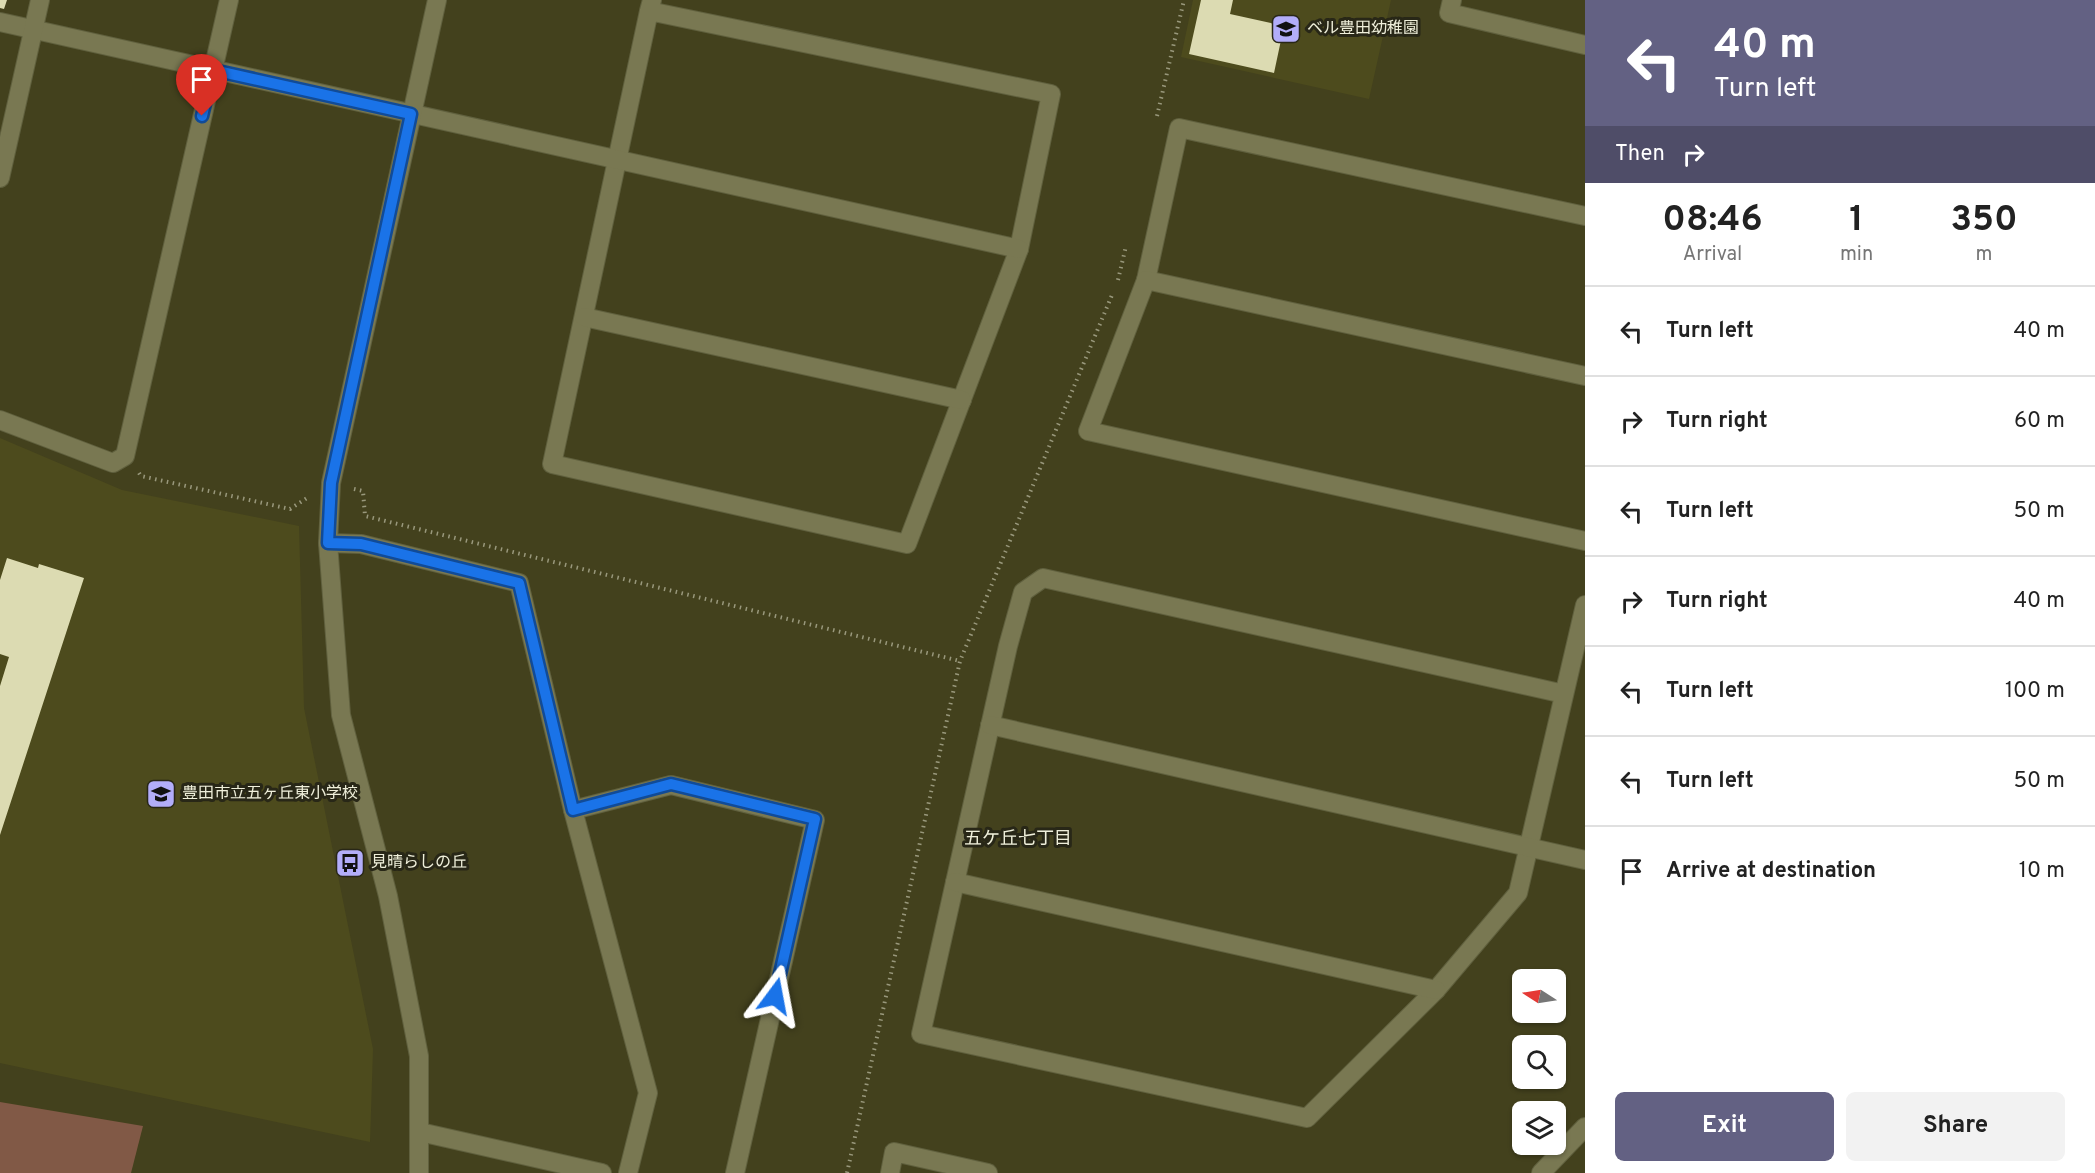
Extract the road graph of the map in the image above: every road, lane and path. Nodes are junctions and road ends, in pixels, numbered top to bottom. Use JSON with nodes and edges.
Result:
{"nodes":[{"id":1,"x":40,"y":0,"type":"edge"},
{"id":2,"x":228,"y":0,"type":"edge"},
{"id":3,"x":437,"y":0,"type":"edge"},
{"id":4,"x":1452,"y":0,"type":"edge"},
{"id":5,"x":650,"y":5,"type":"edge"},
{"id":6,"x":0,"y":22,"type":"edge"},
{"id":7,"x":34,"y":30,"type":"junction"},
{"id":8,"x":1585,"y":45,"type":"edge"},
{"id":9,"x":213,"y":70,"type":"junction"},
{"id":10,"x":411,"y":114,"type":"junction"},
{"id":11,"x":617,"y":161,"type":"junction"},
{"id":12,"x":0,"y":178,"type":"edge"},
{"id":13,"x":1585,"y":216,"type":"edge"},
{"id":14,"x":1019,"y":249,"type":"junction"},
{"id":15,"x":1119,"y":279,"type":"dead end"},
{"id":16,"x":1146,"y":280,"type":"junction"},
{"id":17,"x":584,"y":317,"type":"junction"},
{"id":18,"x":1585,"y":376,"type":"edge"},
{"id":19,"x":962,"y":400,"type":"junction"},
{"id":20,"x":0,"y":420,"type":"edge"},
{"id":21,"x":125,"y":456,"type":"junction"},
{"id":22,"x":331,"y":483,"type":"junction"},
{"id":23,"x":1585,"y":541,"type":"edge"},
{"id":24,"x":328,"y":543,"type":"junction"},
{"id":25,"x":1585,"y":605,"type":"edge"},
{"id":26,"x":960,"y":661,"type":"junction"},
{"id":27,"x":1564,"y":694,"type":"junction"},
{"id":28,"x":990,"y":725,"type":"junction"},
{"id":29,"x":573,"y":810,"type":"junction"},
{"id":30,"x":1527,"y":847,"type":"junction"},
{"id":31,"x":1585,"y":860,"type":"edge"},
{"id":32,"x":955,"y":882,"type":"junction"},
{"id":33,"x":1436,"y":990,"type":"junction"},
{"id":34,"x":1585,"y":1127,"type":"edge"},
{"id":35,"x":420,"y":1132,"type":"junction"},
{"id":36,"x":550,"y":1168,"type":"edge"},
{"id":37,"x":419,"y":1173,"type":"edge"},
{"id":38,"x":602,"y":1173,"type":"edge"},
{"id":39,"x":628,"y":1173,"type":"edge"},
{"id":40,"x":735,"y":1173,"type":"edge"},
{"id":41,"x":847,"y":1173,"type":"edge"},
{"id":42,"x":890,"y":1173,"type":"edge"},
{"id":43,"x":988,"y":1173,"type":"edge"},
{"id":44,"x":1541,"y":1173,"type":"edge"}],
"edges":[{"from":1,"to":7,"type":"street"},
{"from":2,"to":9,"type":"street"},
{"from":3,"to":10,"type":"street"},
{"from":4,"to":8,"type":"street"},
{"from":5,"to":11,"type":"street"},
{"from":5,"to":14,"type":"street"},
{"from":6,"to":7,"type":"street"},
{"from":7,"to":9,"type":"street"},
{"from":7,"to":12,"type":"street"},
{"from":9,"to":10,"type":"street"},
{"from":9,"to":21,"type":"street"},
{"from":10,"to":11,"type":"street"},
{"from":10,"to":22,"type":"street"},
{"from":11,"to":14,"type":"street"},
{"from":11,"to":17,"type":"street"},
{"from":13,"to":16,"type":"street"},
{"from":14,"to":19,"type":"street"},
{"from":15,"to":26,"type":"path"},
{"from":16,"to":18,"type":"street"},
{"from":16,"to":23,"type":"street"},
{"from":17,"to":19,"type":"street"},
{"from":17,"to":19,"type":"street"},
{"from":20,"to":21,"type":"street"},
{"from":21,"to":22,"type":"path"},
{"from":22,"to":24,"type":"street"},
{"from":22,"to":26,"type":"path"},
{"from":24,"to":29,"type":"street"},
{"from":24,"to":35,"type":"street"},
{"from":25,"to":27,"type":"street"},
{"from":26,"to":41,"type":"path"},
{"from":27,"to":28,"type":"street"},
{"from":27,"to":30,"type":"street"},
{"from":28,"to":30,"type":"street"},
{"from":28,"to":32,"type":"street"},
{"from":29,"to":39,"type":"street"},
{"from":29,"to":40,"type":"street"},
{"from":30,"to":31,"type":"street"},
{"from":30,"to":33,"type":"street"},
{"from":32,"to":33,"type":"street"},
{"from":32,"to":33,"type":"street"},
{"from":34,"to":44,"type":"street"},
{"from":35,"to":36,"type":"street"},
{"from":35,"to":37,"type":"street"},
{"from":36,"to":38,"type":"street"},
{"from":42,"to":43,"type":"street"}]}
